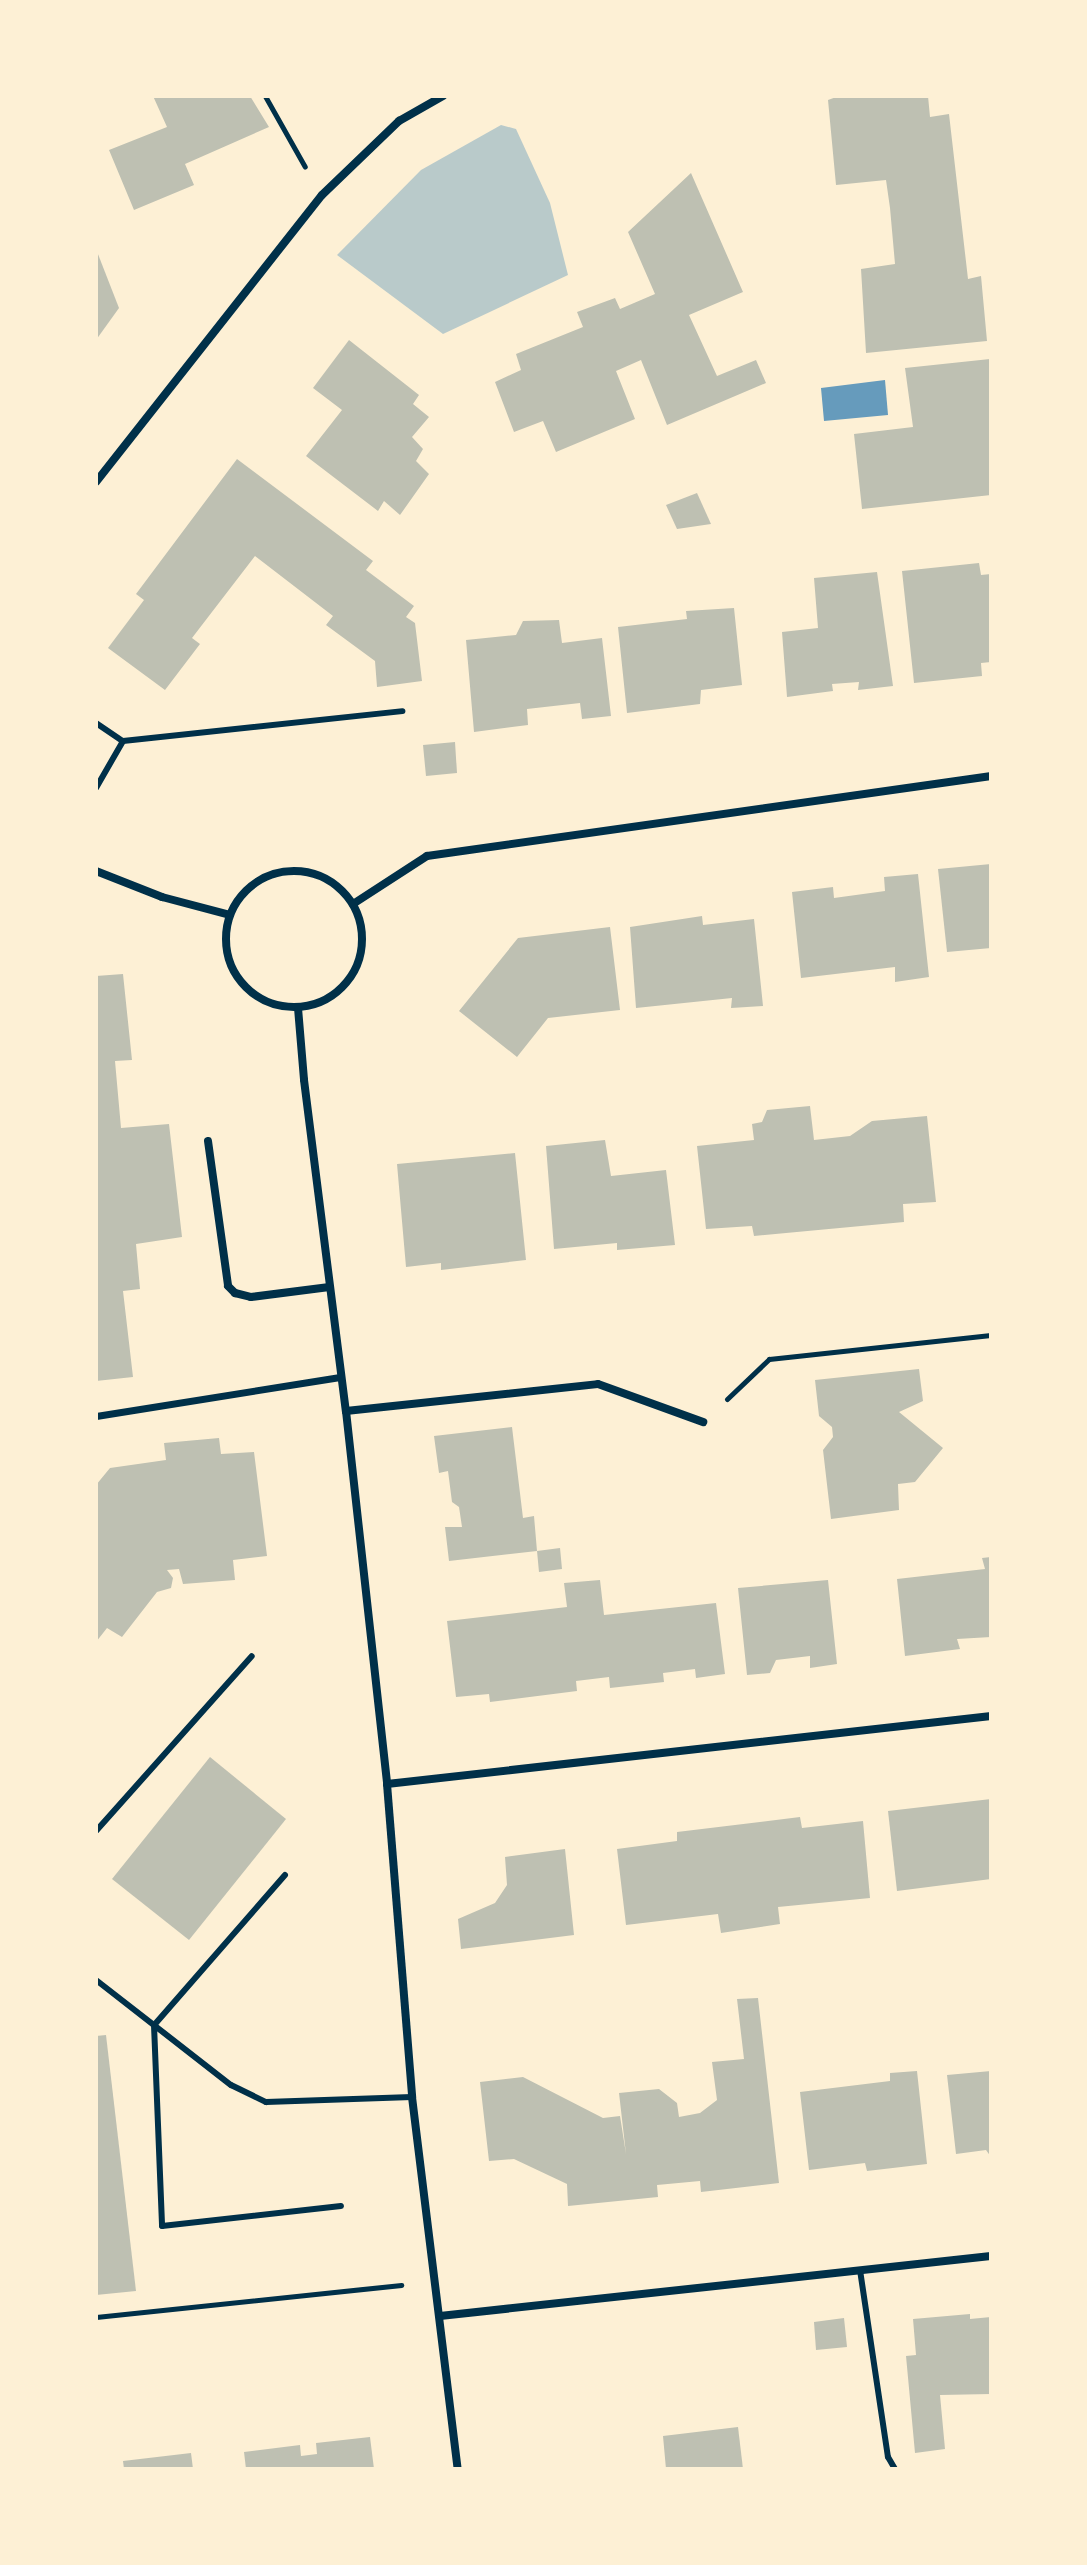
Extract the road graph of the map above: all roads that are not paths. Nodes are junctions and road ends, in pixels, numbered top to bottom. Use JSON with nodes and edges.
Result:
{"nodes":[{"id":1,"x":443,"y":96,"type":"edge"},
{"id":2,"x":96,"y":482,"type":"edge"},
{"id":3,"x":402,"y":711,"type":"dead end"},
{"id":4,"x":96,"y":723,"type":"edge"},
{"id":5,"x":123,"y":741,"type":"junction"},
{"id":6,"x":991,"y":776,"type":"edge"},
{"id":7,"x":96,"y":788,"type":"edge"},
{"id":8,"x":96,"y":871,"type":"edge"},
{"id":9,"x":353,"y":904,"type":"junction"},
{"id":10,"x":230,"y":915,"type":"junction"},
{"id":11,"x":298,"y":1008,"type":"junction"},
{"id":12,"x":208,"y":1141,"type":"dead end"},
{"id":13,"x":329,"y":1287,"type":"junction"},
{"id":14,"x":340,"y":1377,"type":"junction"},
{"id":15,"x":346,"y":1411,"type":"junction"},
{"id":16,"x":96,"y":1416,"type":"edge"},
{"id":17,"x":703,"y":1422,"type":"road end"},
{"id":18,"x":252,"y":1656,"type":"dead end"},
{"id":19,"x":991,"y":1716,"type":"edge"},
{"id":20,"x":387,"y":1784,"type":"junction"},
{"id":21,"x":96,"y":1831,"type":"edge"},
{"id":22,"x":285,"y":1875,"type":"dead end"},
{"id":23,"x":96,"y":1980,"type":"edge"},
{"id":24,"x":154,"y":2025,"type":"junction"},
{"id":25,"x":412,"y":2097,"type":"junction"},
{"id":26,"x":341,"y":2206,"type":"dead end"},
{"id":27,"x":991,"y":2256,"type":"edge"},
{"id":28,"x":860,"y":2270,"type":"junction"},
{"id":29,"x":440,"y":2316,"type":"junction"},
{"id":30,"x":458,"y":2469,"type":"edge"},
{"id":31,"x":895,"y":2469,"type":"edge"}],
"edges":[{"from":1,"to":2,"type":"street"},
{"from":3,"to":5,"type":"lane"},
{"from":4,"to":5,"type":"lane"},
{"from":5,"to":7,"type":"lane"},
{"from":6,"to":9,"type":"street"},
{"from":8,"to":10,"type":"street"},
{"from":9,"to":10,"type":"street"},
{"from":9,"to":11,"type":"street"},
{"from":10,"to":11,"type":"street"},
{"from":11,"to":13,"type":"street"},
{"from":12,"to":13,"type":"street"},
{"from":13,"to":14,"type":"street"},
{"from":14,"to":15,"type":"street"},
{"from":14,"to":16,"type":"street"},
{"from":15,"to":17,"type":"street"},
{"from":15,"to":20,"type":"street"},
{"from":18,"to":21,"type":"lane"},
{"from":19,"to":20,"type":"street"},
{"from":20,"to":25,"type":"street"},
{"from":22,"to":24,"type":"lane"},
{"from":23,"to":24,"type":"lane"},
{"from":24,"to":25,"type":"lane"},
{"from":24,"to":26,"type":"lane"},
{"from":25,"to":29,"type":"street"},
{"from":27,"to":28,"type":"street"},
{"from":28,"to":29,"type":"street"},
{"from":28,"to":31,"type":"lane"},
{"from":29,"to":30,"type":"street"}]}
